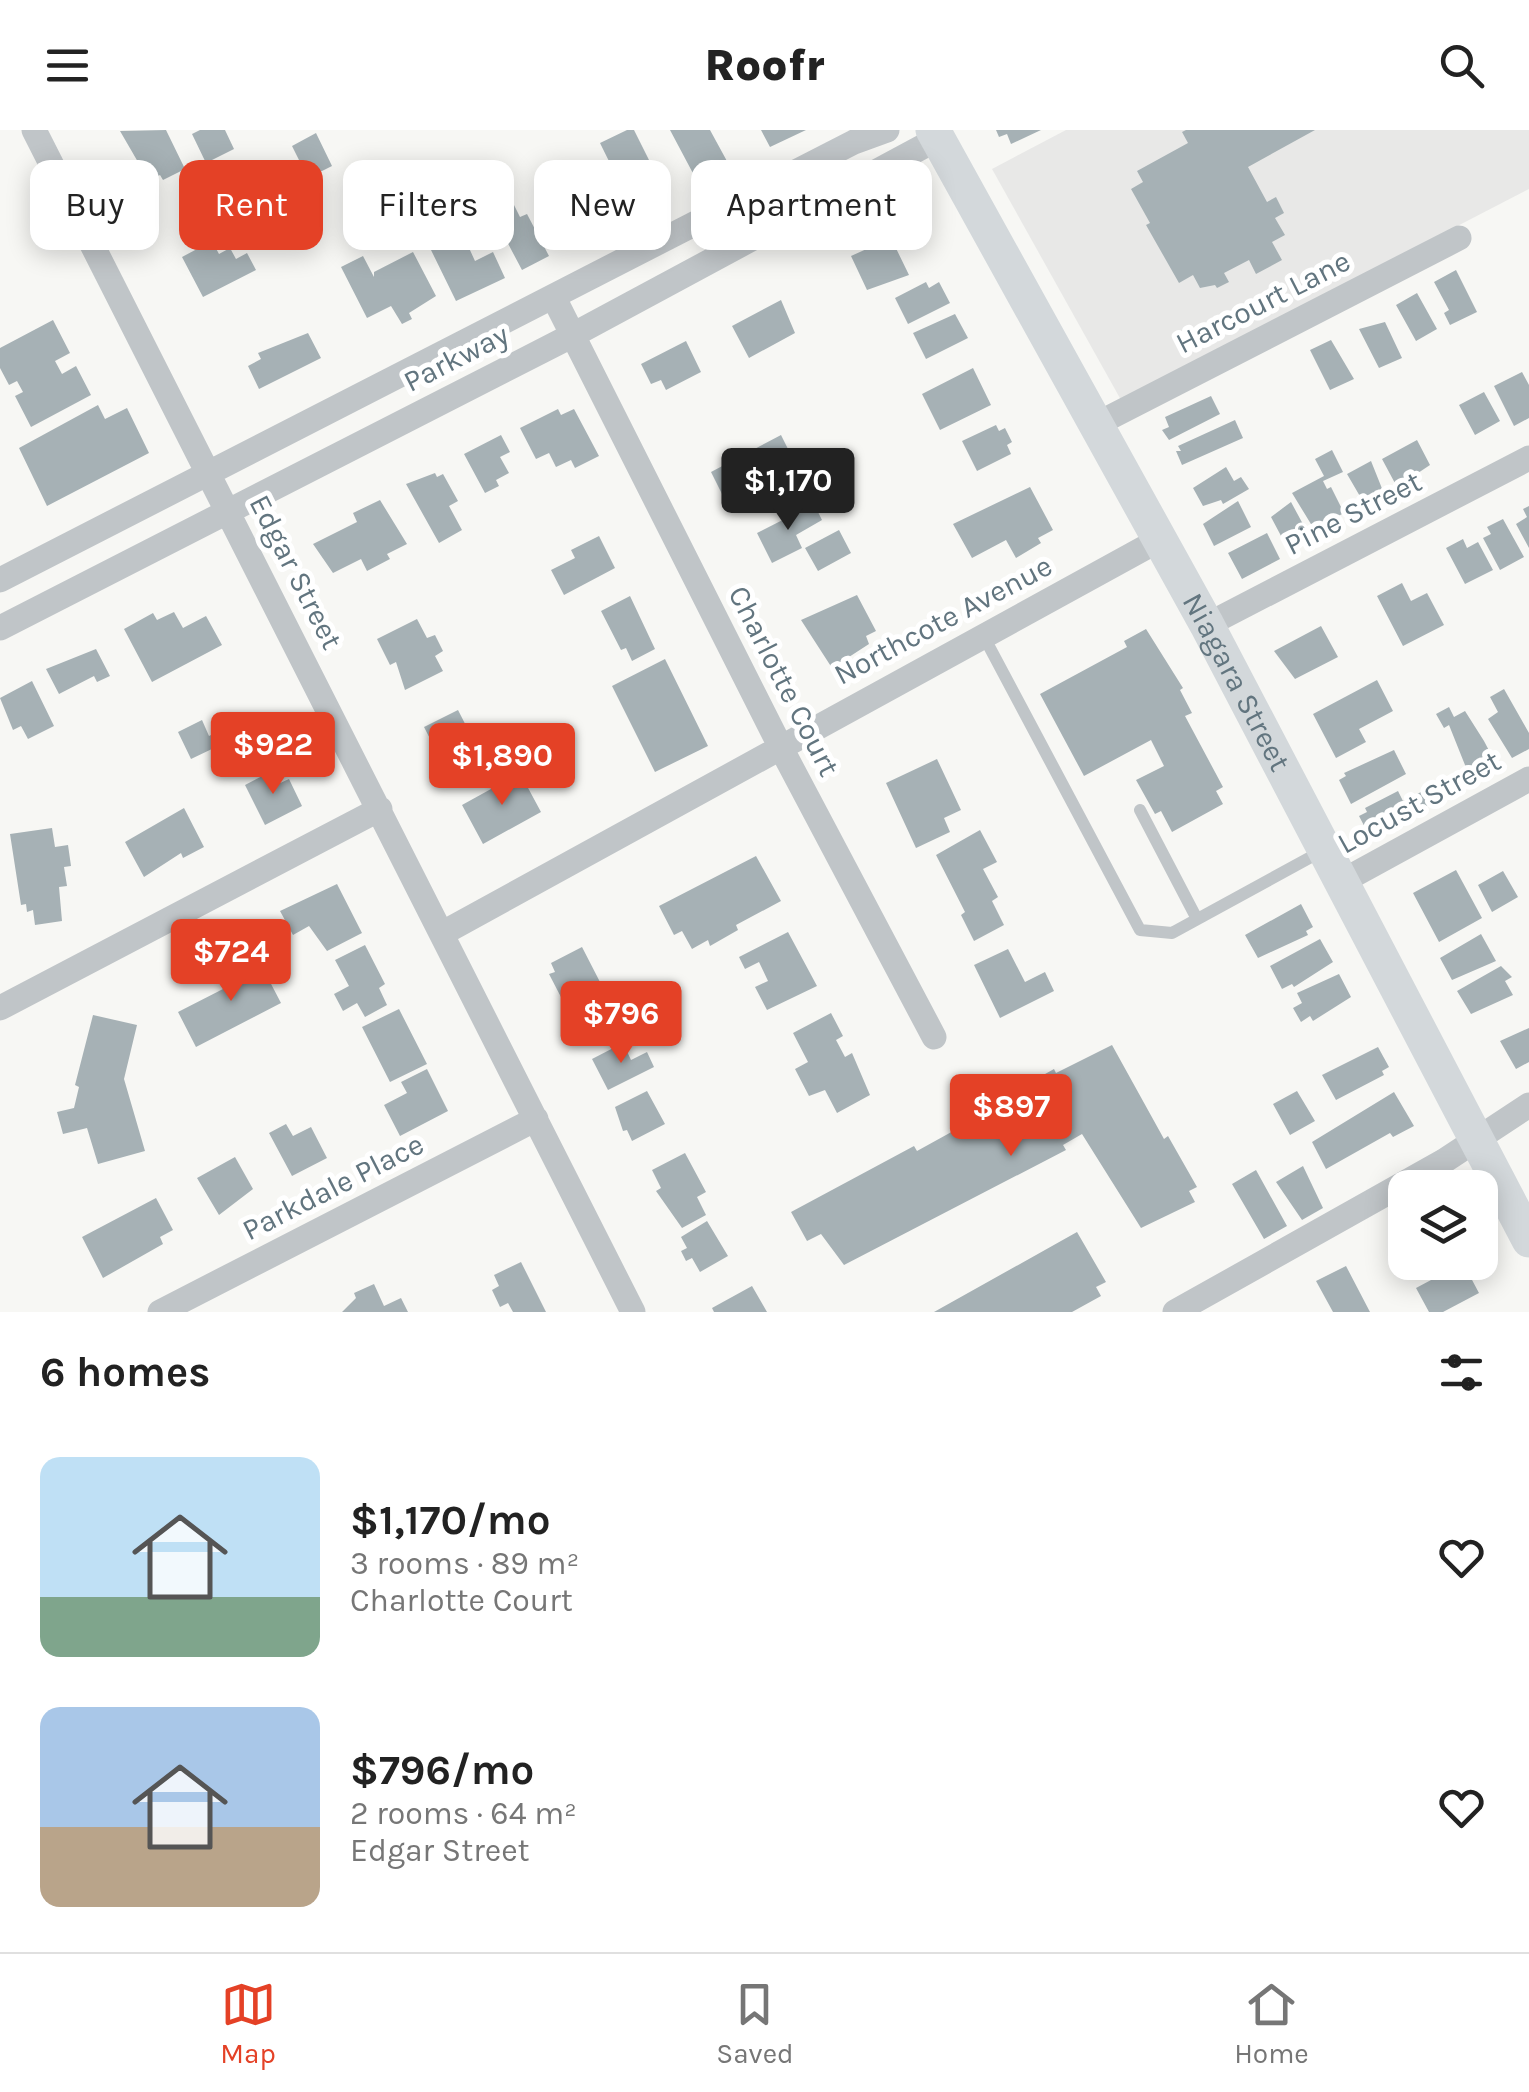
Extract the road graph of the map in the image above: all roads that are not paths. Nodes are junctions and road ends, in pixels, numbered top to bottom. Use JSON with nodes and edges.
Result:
{"nodes":[{"id":1,"x":34,"y":130,"type":"edge"},
{"id":2,"x":888,"y":130,"type":"edge"},
{"id":3,"x":935,"y":134,"type":"edge"},
{"id":4,"x":1460,"y":238,"type":"dead end"},
{"id":5,"x":554,"y":298,"type":"junction"},
{"id":6,"x":573,"y":335,"type":"junction"},
{"id":7,"x":1097,"y":424,"type":"junction"},
{"id":8,"x":1529,"y":458,"type":"edge"},
{"id":9,"x":209,"y":473,"type":"junction"},
{"id":10,"x":228,"y":510,"type":"junction"},
{"id":11,"x":1159,"y":540,"type":"junction"},
{"id":12,"x":0,"y":580,"type":"edge"},
{"id":13,"x":1207,"y":625,"type":"junction"},
{"id":14,"x":0,"y":628,"type":"edge"},
{"id":15,"x":983,"y":635,"type":"junction"},
{"id":16,"x":780,"y":746,"type":"junction"},
{"id":17,"x":1529,"y":779,"type":"edge"},
{"id":18,"x":380,"y":809,"type":"junction"},
{"id":19,"x":1140,"y":810,"type":"dead end"},
{"id":20,"x":1324,"y":849,"type":"junction"},
{"id":21,"x":1341,"y":882,"type":"junction"},
{"id":22,"x":1198,"y":918,"type":"junction"},
{"id":23,"x":443,"y":933,"type":"junction"},
{"id":24,"x":0,"y":1008,"type":"edge"},
{"id":25,"x":934,"y":1037,"type":"dead end"},
{"id":26,"x":1529,"y":1106,"type":"edge"},
{"id":27,"x":536,"y":1119,"type":"junction"},
{"id":28,"x":1476,"y":1138,"type":"junction"},
{"id":29,"x":1529,"y":1240,"type":"edge"},
{"id":30,"x":160,"y":1312,"type":"edge"},
{"id":31,"x":633,"y":1312,"type":"edge"},
{"id":32,"x":1175,"y":1312,"type":"edge"}],
"edges":[{"from":1,"to":9,"type":"street","name":"Edgar Street"},
{"from":2,"to":5,"type":"street","name":"Parkway"},
{"from":3,"to":6,"type":"street","name":"Parkway"},
{"from":3,"to":7,"type":"main road","name":"Niagara Street"},
{"from":4,"to":7,"type":"street","name":"Harcourt Lane"},
{"from":5,"to":6,"type":"street","name":"Charlotte Court"},
{"from":5,"to":9,"type":"street","name":"Parkway"},
{"from":6,"to":10,"type":"street","name":"Parkway"},
{"from":6,"to":16,"type":"street","name":"Charlotte Court"},
{"from":7,"to":11,"type":"main road","name":"Niagara Street"},
{"from":8,"to":13,"type":"street","name":"Pine Street"},
{"from":9,"to":10,"type":"street","name":"Edgar Street"},
{"from":9,"to":12,"type":"street","name":"Parkway"},
{"from":10,"to":14,"type":"street","name":"Parkway"},
{"from":10,"to":18,"type":"street","name":"Edgar Street"},
{"from":11,"to":13,"type":"main road","name":"Niagara Street"},
{"from":11,"to":15,"type":"street","name":"Northcote Avenue"},
{"from":13,"to":20,"type":"main road","name":"Niagara Street"},
{"from":15,"to":16,"type":"street","name":"Northcote Avenue"},
{"from":15,"to":22,"type":"lane"},
{"from":16,"to":23,"type":"street","name":"Northcote Avenue"},
{"from":16,"to":25,"type":"street","name":"Charlotte Court"},
{"from":17,"to":21,"type":"street","name":"Locust Street"},
{"from":18,"to":23,"type":"street","name":"Edgar Street"},
{"from":18,"to":24,"type":"street"},
{"from":19,"to":22,"type":"lane"},
{"from":20,"to":21,"type":"main road","name":"Niagara Street"},
{"from":20,"to":22,"type":"lane"},
{"from":21,"to":28,"type":"main road","name":"Niagara Street"},
{"from":23,"to":27,"type":"street","name":"Edgar Street"},
{"from":26,"to":28,"type":"street"},
{"from":27,"to":30,"type":"street","name":"Parkdale Place"},
{"from":27,"to":31,"type":"street","name":"Edgar Street"},
{"from":28,"to":29,"type":"main road","name":"Niagara Street"},
{"from":28,"to":32,"type":"street"}]}
